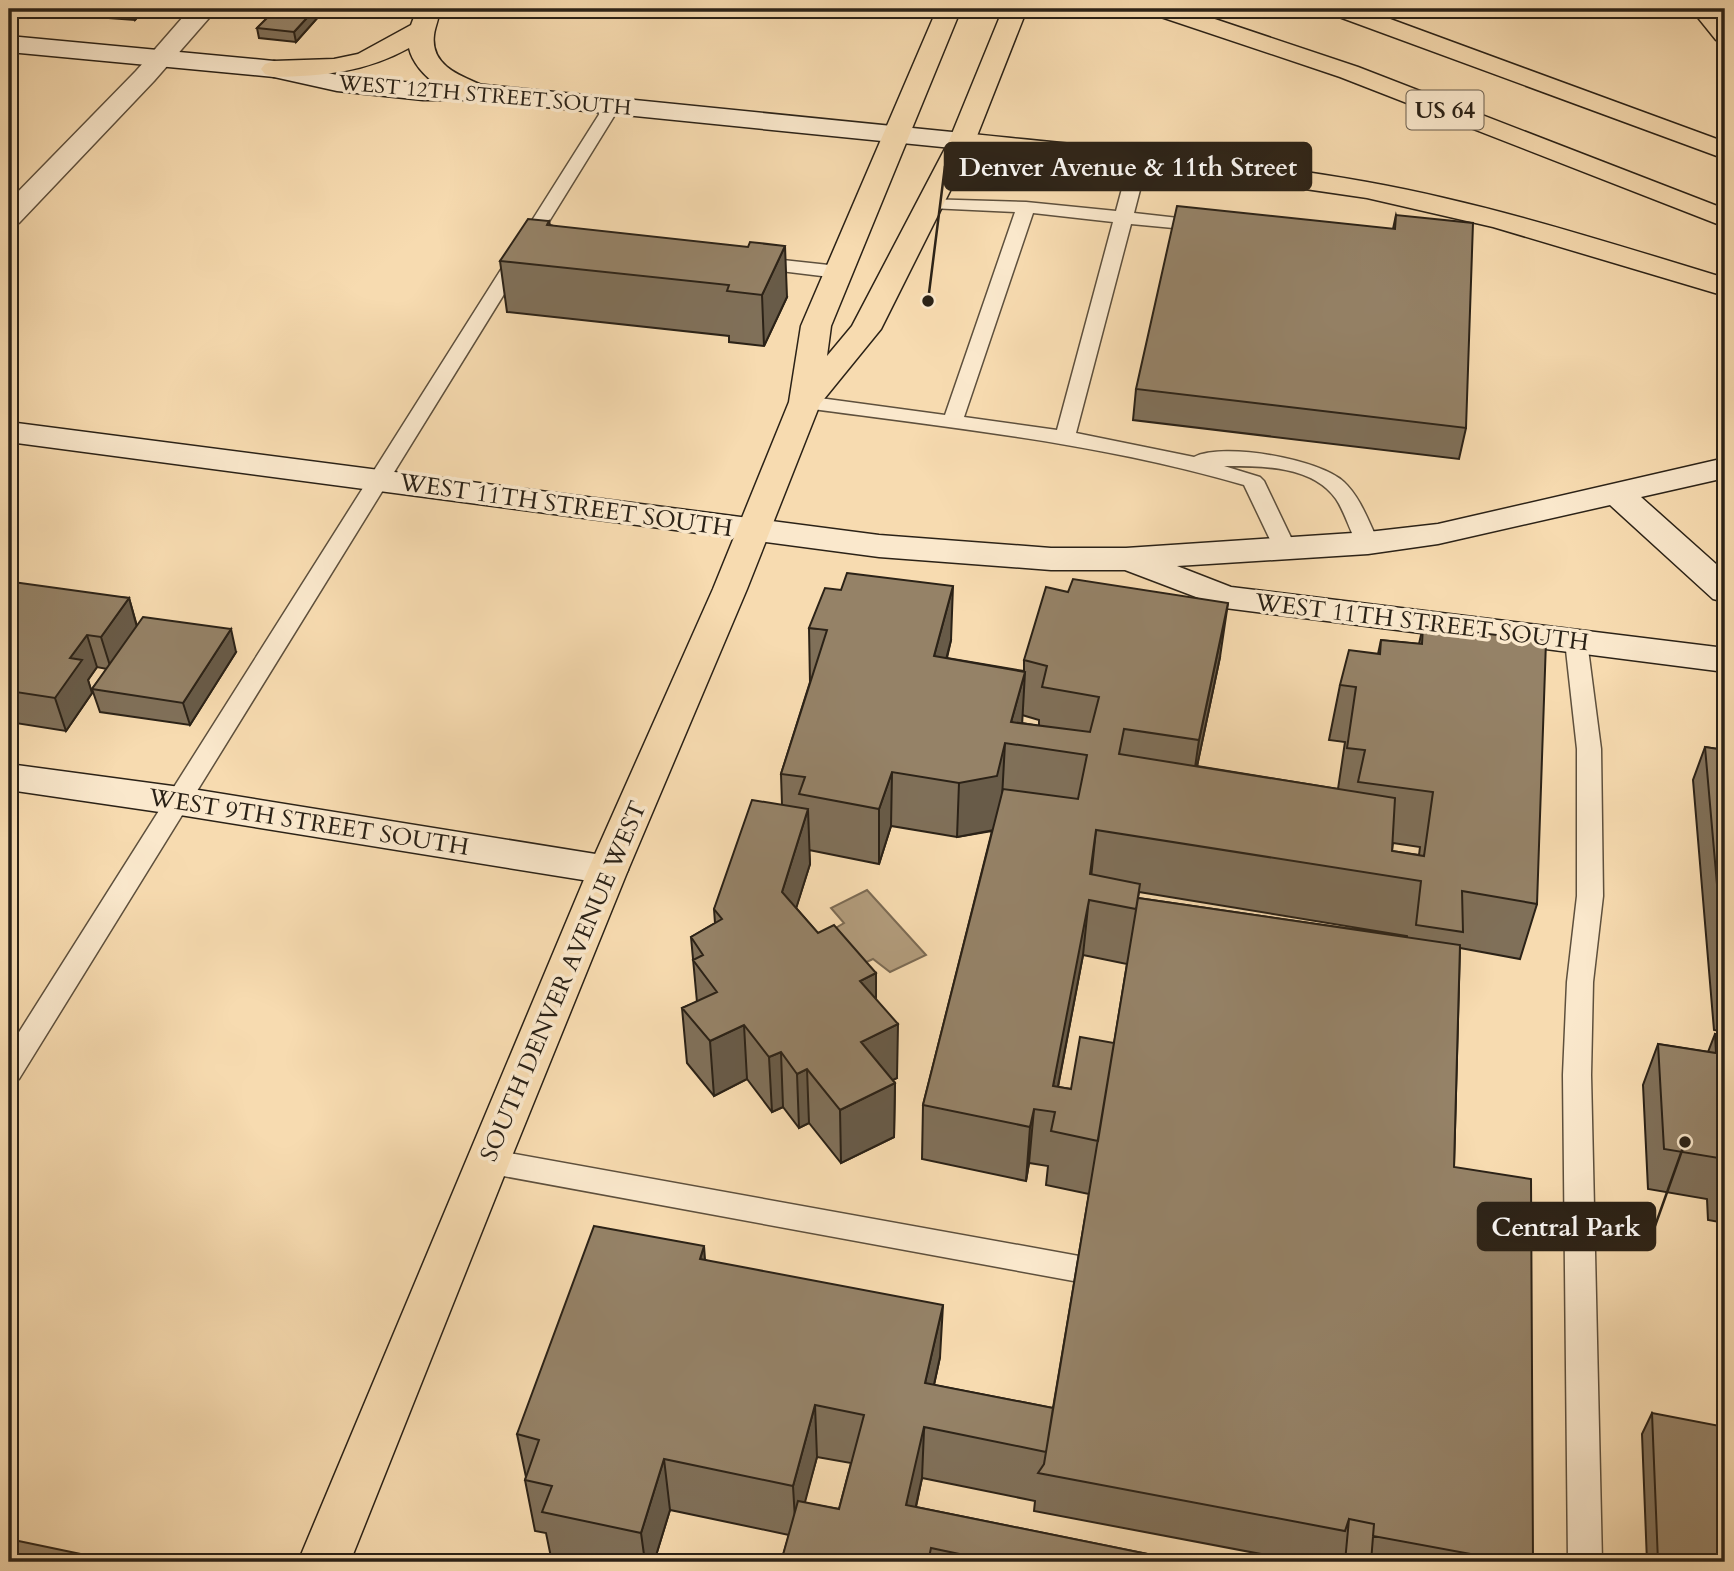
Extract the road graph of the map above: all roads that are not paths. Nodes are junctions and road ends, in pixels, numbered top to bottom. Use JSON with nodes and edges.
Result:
{"nodes":[{"id":1,"x":208,"y":9,"type":"edge"},
{"id":2,"x":1161,"y":9,"type":"edge"},
{"id":3,"x":1340,"y":9,"type":"edge"},
{"id":4,"x":1703,"y":9,"type":"edge"},
{"id":5,"x":946,"y":14,"type":"edge"},
{"id":6,"x":424,"y":19,"type":"edge"},
{"id":7,"x":1011,"y":19,"type":"edge"},
{"id":8,"x":1725,"y":35,"type":"edge"},
{"id":9,"x":9,"y":44,"type":"edge"},
{"id":10,"x":159,"y":59,"type":"junction"},
{"id":11,"x":274,"y":69,"type":"junction"},
{"id":12,"x":475,"y":92,"type":"junction"},
{"id":13,"x":613,"y":105,"type":"junction"},
{"id":14,"x":895,"y":133,"type":"junction"},
{"id":15,"x":962,"y":141,"type":"junction"},
{"id":16,"x":1725,"y":151,"type":"edge"},
{"id":17,"x":1139,"y":159,"type":"junction"},
{"id":18,"x":930,"y":203,"type":"junction"},
{"id":19,"x":1026,"y":207,"type":"junction"},
{"id":20,"x":9,"y":217,"type":"edge"},
{"id":21,"x":1124,"y":217,"type":"junction"},
{"id":22,"x":1725,"y":219,"type":"edge"},
{"id":23,"x":1220,"y":227,"type":"edge"},
{"id":24,"x":530,"y":238,"type":"junction"},
{"id":25,"x":557,"y":241,"type":"edge"},
{"id":26,"x":743,"y":262,"type":"edge"},
{"id":27,"x":838,"y":272,"type":"junction"},
{"id":28,"x":1725,"y":287,"type":"edge"},
{"id":29,"x":806,"y":402,"type":"junction"},
{"id":30,"x":953,"y":421,"type":"junction"},
{"id":31,"x":9,"y":432,"type":"edge"},
{"id":32,"x":1065,"y":437,"type":"junction"},
{"id":33,"x":1185,"y":461,"type":"junction"},
{"id":34,"x":1725,"y":468,"type":"edge"},
{"id":35,"x":379,"y":480,"type":"junction"},
{"id":36,"x":1618,"y":494,"type":"junction"},
{"id":37,"x":752,"y":530,"type":"junction"},
{"id":38,"x":1368,"y":543,"type":"junction"},
{"id":39,"x":1286,"y":550,"type":"junction"},
{"id":40,"x":1126,"y":559,"type":"junction"},
{"id":41,"x":1725,"y":591,"type":"edge"},
{"id":42,"x":1576,"y":640,"type":"junction"},
{"id":43,"x":1725,"y":660,"type":"edge"},
{"id":44,"x":9,"y":777,"type":"edge"},
{"id":45,"x":180,"y":801,"type":"junction"},
{"id":46,"x":608,"y":870,"type":"junction"},
{"id":47,"x":9,"y":1071,"type":"edge"},
{"id":48,"x":487,"y":1161,"type":"junction"},
{"id":49,"x":1079,"y":1269,"type":"edge"},
{"id":50,"x":324,"y":1562,"type":"edge"},
{"id":51,"x":1585,"y":1562,"type":"edge"}],
"edges":[{"from":1,"to":10,"type":"street"},
{"from":2,"to":22,"type":"main road","number":"US 64"},
{"from":3,"to":16,"type":"main road","number":"US 64"},
{"from":4,"to":8,"type":"main road"},
{"from":5,"to":14,"type":"main road","name":"SOUTH DENVER AVENUE WEST"},
{"from":6,"to":11,"type":"main road"},
{"from":6,"to":12,"type":"main road"},
{"from":7,"to":15,"type":"main road","name":"SOUTH DENVER AVENUE WEST"},
{"from":9,"to":10,"type":"street","name":"WEST 12TH STREET SOUTH"},
{"from":10,"to":11,"type":"street","name":"WEST 12TH STREET SOUTH"},
{"from":10,"to":20,"type":"street"},
{"from":11,"to":12,"type":"street","name":"WEST 12TH STREET SOUTH"},
{"from":12,"to":13,"type":"street","name":"WEST 12TH STREET SOUTH"},
{"from":13,"to":14,"type":"street","name":"WEST 12TH STREET SOUTH"},
{"from":13,"to":24,"type":"lane"},
{"from":14,"to":15,"type":"street","name":"WEST 12TH STREET SOUTH"},
{"from":14,"to":27,"type":"main road","name":"SOUTH DENVER AVENUE WEST"},
{"from":15,"to":17,"type":"main road"},
{"from":15,"to":18,"type":"main road","name":"SOUTH DENVER AVENUE WEST"},
{"from":17,"to":21,"type":"lane"},
{"from":17,"to":28,"type":"main road"},
{"from":18,"to":19,"type":"lane"},
{"from":18,"to":29,"type":"main road","name":"SOUTH DENVER AVENUE WEST"},
{"from":19,"to":21,"type":"lane"},
{"from":19,"to":30,"type":"lane"},
{"from":21,"to":23,"type":"lane"},
{"from":21,"to":32,"type":"lane"},
{"from":24,"to":25,"type":"lane"},
{"from":24,"to":35,"type":"lane"},
{"from":26,"to":27,"type":"lane"},
{"from":27,"to":29,"type":"main road","name":"SOUTH DENVER AVENUE WEST"},
{"from":29,"to":30,"type":"lane"},
{"from":29,"to":37,"type":"main road","name":"SOUTH DENVER AVENUE WEST"},
{"from":30,"to":32,"type":"lane"},
{"from":31,"to":35,"type":"street","name":"WEST 11TH STREET SOUTH"},
{"from":32,"to":33,"type":"lane"},
{"from":33,"to":38,"type":"lane"},
{"from":33,"to":39,"type":"lane"},
{"from":34,"to":36,"type":"street"},
{"from":35,"to":37,"type":"street","name":"WEST 11TH STREET SOUTH"},
{"from":35,"to":45,"type":"lane"},
{"from":36,"to":38,"type":"street","name":"WEST 11TH STREET SOUTH"},
{"from":36,"to":41,"type":"street"},
{"from":37,"to":40,"type":"street","name":"WEST 11TH STREET SOUTH"},
{"from":37,"to":46,"type":"main road","name":"SOUTH DENVER AVENUE WEST"},
{"from":38,"to":39,"type":"street","name":"WEST 11TH STREET SOUTH"},
{"from":39,"to":40,"type":"street","name":"WEST 11TH STREET SOUTH"},
{"from":40,"to":42,"type":"street","name":"WEST 11TH STREET SOUTH"},
{"from":42,"to":43,"type":"street","name":"WEST 11TH STREET SOUTH"},
{"from":42,"to":51,"type":"lane"},
{"from":44,"to":45,"type":"street","name":"WEST 9TH STREET SOUTH"},
{"from":45,"to":46,"type":"street","name":"WEST 9TH STREET SOUTH"},
{"from":45,"to":47,"type":"lane"},
{"from":46,"to":48,"type":"main road","name":"SOUTH DENVER AVENUE WEST"},
{"from":48,"to":49,"type":"lane"},
{"from":48,"to":50,"type":"main road","name":"SOUTH DENVER AVENUE WEST"}]}
